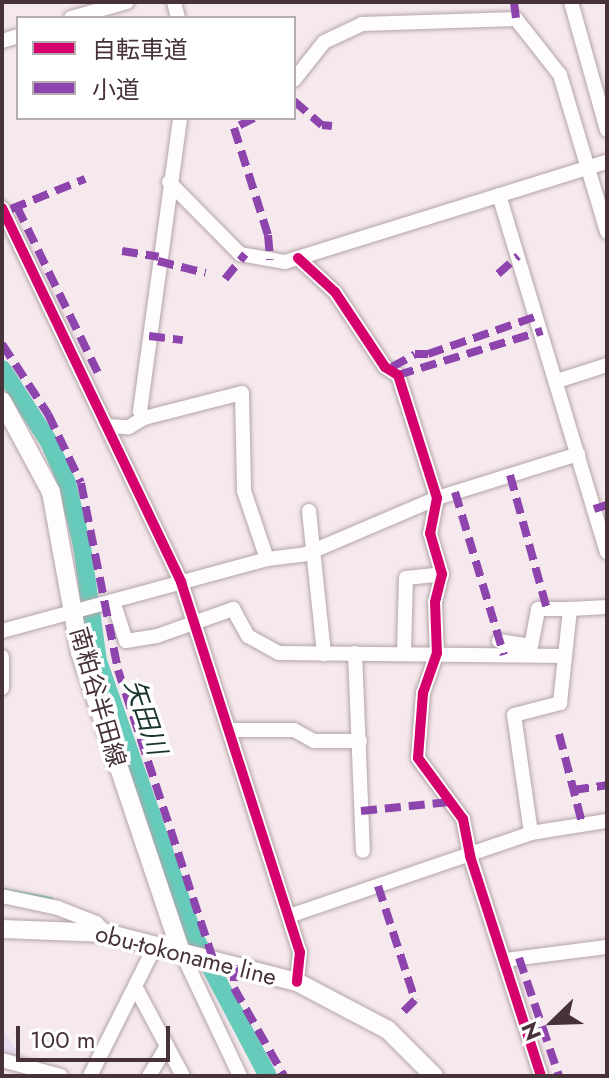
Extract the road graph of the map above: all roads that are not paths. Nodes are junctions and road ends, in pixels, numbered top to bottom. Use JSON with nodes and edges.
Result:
{"nodes":[{"id":1,"x":127,"y":2,"type":"edge"},
{"id":2,"x":571,"y":2,"type":"edge"},
{"id":3,"x":77,"y":11,"type":"edge"},
{"id":4,"x":296,"y":77,"type":"edge"},
{"id":5,"x":180,"y":120,"type":"edge"},
{"id":6,"x":607,"y":130,"type":"edge"},
{"id":7,"x":607,"y":162,"type":"edge"},
{"id":8,"x":585,"y":169,"type":"junction"},
{"id":9,"x":169,"y":182,"type":"junction"},
{"id":10,"x":499,"y":195,"type":"junction"},
{"id":11,"x":2,"y":208,"type":"edge"},
{"id":12,"x":607,"y":232,"type":"edge"},
{"id":13,"x":298,"y":258,"type":"junction"},
{"id":14,"x":607,"y":365,"type":"edge"},
{"id":15,"x":557,"y":381,"type":"junction"},
{"id":16,"x":2,"y":401,"type":"edge"},
{"id":17,"x":144,"y":418,"type":"junction"},
{"id":18,"x":107,"y":426,"type":"junction"},
{"id":19,"x":578,"y":453,"type":"junction"},
{"id":20,"x":437,"y":498,"type":"junction"},
{"id":21,"x":309,"y":511,"type":"dead end"},
{"id":22,"x":314,"y":550,"type":"junction"},
{"id":23,"x":607,"y":552,"type":"edge"},
{"id":24,"x":267,"y":559,"type":"junction"},
{"id":25,"x":442,"y":574,"type":"junction"},
{"id":26,"x":181,"y":582,"type":"junction"},
{"id":27,"x":108,"y":602,"type":"junction"},
{"id":28,"x":607,"y":607,"type":"edge"},
{"id":29,"x":570,"y":609,"type":"junction"},
{"id":30,"x":75,"y":610,"type":"junction"},
{"id":31,"x":194,"y":621,"type":"junction"},
{"id":32,"x":2,"y":631,"type":"edge"},
{"id":33,"x":499,"y":641,"type":"dead end"},
{"id":34,"x":404,"y":652,"type":"junction"},
{"id":35,"x":355,"y":653,"type":"junction"},
{"id":36,"x":437,"y":653,"type":"junction"},
{"id":37,"x":324,"y":654,"type":"junction"},
{"id":38,"x":565,"y":656,"type":"junction"},
{"id":39,"x":2,"y":657,"type":"edge"},
{"id":40,"x":2,"y":688,"type":"edge"},
{"id":41,"x":229,"y":730,"type":"junction"},
{"id":42,"x":360,"y":741,"type":"junction"},
{"id":43,"x":607,"y":821,"type":"edge"},
{"id":44,"x":531,"y":833,"type":"junction"},
{"id":45,"x":363,"y":851,"type":"dead end"},
{"id":46,"x":470,"y":856,"type":"junction"},
{"id":47,"x":2,"y":896,"type":"edge"},
{"id":48,"x":58,"y":908,"type":"junction"},
{"id":49,"x":289,"y":916,"type":"junction"},
{"id":50,"x":57,"y":928,"type":"junction"},
{"id":51,"x":2,"y":929,"type":"edge"},
{"id":52,"x":106,"y":933,"type":"junction"},
{"id":53,"x":156,"y":944,"type":"junction"},
{"id":54,"x":607,"y":947,"type":"edge"},
{"id":55,"x":184,"y":950,"type":"junction"},
{"id":56,"x":505,"y":960,"type":"junction"},
{"id":57,"x":297,"y":982,"type":"junction"},
{"id":58,"x":136,"y":988,"type":"junction"},
{"id":59,"x":167,"y":1046,"type":"junction"},
{"id":60,"x":2,"y":1060,"type":"edge"},
{"id":61,"x":61,"y":1076,"type":"edge"},
{"id":62,"x":90,"y":1076,"type":"edge"},
{"id":63,"x":149,"y":1076,"type":"edge"},
{"id":64,"x":183,"y":1076,"type":"edge"},
{"id":65,"x":240,"y":1076,"type":"edge"},
{"id":66,"x":434,"y":1076,"type":"edge"},
{"id":67,"x":541,"y":1076,"type":"edge"}],
"edges":[{"from":1,"to":3,"type":"street"},
{"from":2,"to":6,"type":"street"},
{"from":4,"to":8,"type":"street"},
{"from":5,"to":9,"type":"street"},
{"from":7,"to":8,"type":"street"},
{"from":8,"to":10,"type":"street"},
{"from":8,"to":12,"type":"street"},
{"from":9,"to":13,"type":"street"},
{"from":9,"to":17,"type":"street"},
{"from":10,"to":13,"type":"street"},
{"from":10,"to":15,"type":"street"},
{"from":11,"to":18,"type":"street"},
{"from":13,"to":20,"type":"street"},
{"from":14,"to":15,"type":"street"},
{"from":15,"to":19,"type":"street"},
{"from":16,"to":30,"type":"main road","name":"南粕谷半田線"},
{"from":17,"to":18,"type":"street"},
{"from":17,"to":24,"type":"street"},
{"from":18,"to":26,"type":"street"},
{"from":19,"to":20,"type":"street"},
{"from":19,"to":23,"type":"street"},
{"from":20,"to":22,"type":"street"},
{"from":20,"to":25,"type":"street"},
{"from":21,"to":22,"type":"street"},
{"from":22,"to":24,"type":"street"},
{"from":22,"to":37,"type":"street"},
{"from":24,"to":26,"type":"street"},
{"from":25,"to":34,"type":"street"},
{"from":25,"to":36,"type":"street"},
{"from":26,"to":27,"type":"street"},
{"from":26,"to":31,"type":"street"},
{"from":27,"to":30,"type":"street"},
{"from":27,"to":31,"type":"street"},
{"from":28,"to":29,"type":"street"},
{"from":29,"to":33,"type":"street"},
{"from":29,"to":38,"type":"street"},
{"from":30,"to":32,"type":"street"},
{"from":30,"to":55,"type":"main road","name":"南粕谷半田線"},
{"from":31,"to":37,"type":"street"},
{"from":31,"to":41,"type":"street"},
{"from":34,"to":35,"type":"street"},
{"from":34,"to":36,"type":"street"},
{"from":35,"to":37,"type":"street"},
{"from":35,"to":42,"type":"street"},
{"from":36,"to":38,"type":"street"},
{"from":36,"to":46,"type":"street"},
{"from":38,"to":44,"type":"street"},
{"from":39,"to":40,"type":"street"},
{"from":41,"to":42,"type":"street"},
{"from":41,"to":49,"type":"street"},
{"from":42,"to":45,"type":"street"},
{"from":43,"to":44,"type":"street"},
{"from":44,"to":46,"type":"street"},
{"from":46,"to":49,"type":"street"},
{"from":46,"to":56,"type":"street"},
{"from":47,"to":48,"type":"street"},
{"from":48,"to":50,"type":"street"},
{"from":48,"to":52,"type":"street"},
{"from":49,"to":57,"type":"street"},
{"from":50,"to":51,"type":"main road","name":"obu-tokoname line"},
{"from":50,"to":52,"type":"main road","name":"obu-tokoname line"},
{"from":52,"to":53,"type":"main road","name":"obu-tokoname line"},
{"from":53,"to":55,"type":"main road","name":"obu-tokoname line"},
{"from":53,"to":58,"type":"street"},
{"from":54,"to":56,"type":"street"},
{"from":55,"to":57,"type":"main road","name":"obu-tokoname line"},
{"from":55,"to":65,"type":"street"},
{"from":56,"to":67,"type":"street"},
{"from":57,"to":66,"type":"main road","name":"obu-tokoname line"},
{"from":58,"to":59,"type":"street"},
{"from":58,"to":62,"type":"street"},
{"from":59,"to":63,"type":"street"},
{"from":59,"to":64,"type":"street"},
{"from":60,"to":61,"type":"street"}]}
